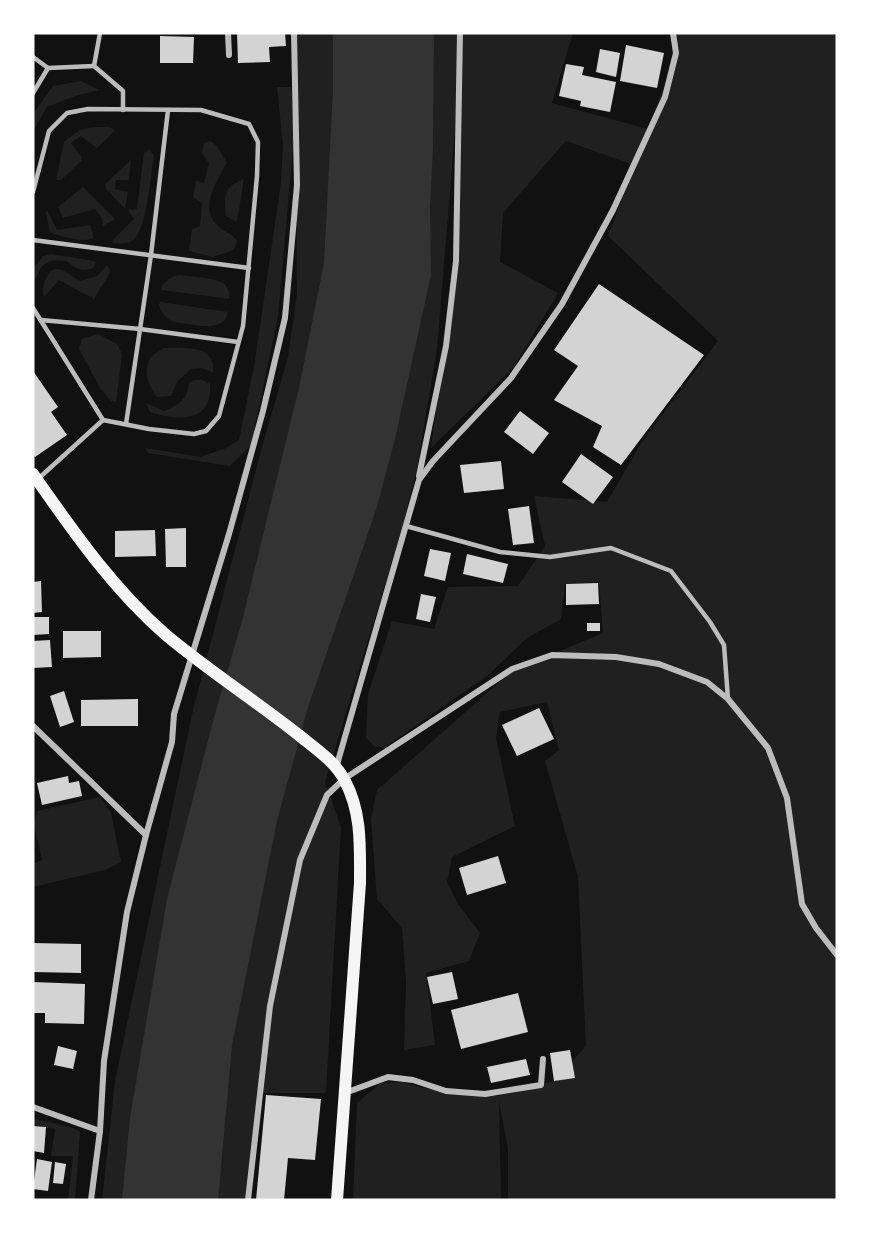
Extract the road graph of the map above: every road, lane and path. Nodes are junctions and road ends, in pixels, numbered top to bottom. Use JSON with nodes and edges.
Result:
{"nodes":[{"id":1,"x":99,"y":33,"type":"edge"},
{"id":2,"x":228,"y":33,"type":"edge"},
{"id":3,"x":294,"y":33,"type":"edge"},
{"id":4,"x":460,"y":33,"type":"edge"},
{"id":5,"x":673,"y":33,"type":"edge"},
{"id":6,"x":229,"y":55,"type":"dead end"},
{"id":7,"x":33,"y":57,"type":"edge"},
{"id":8,"x":94,"y":66,"type":"junction"},
{"id":9,"x":48,"y":68,"type":"junction"},
{"id":10,"x":33,"y":93,"type":"edge"},
{"id":11,"x":123,"y":110,"type":"junction"},
{"id":12,"x":168,"y":110,"type":"junction"},
{"id":13,"x":33,"y":192,"type":"edge"},
{"id":14,"x":33,"y":240,"type":"edge"},
{"id":15,"x":151,"y":255,"type":"junction"},
{"id":16,"x":249,"y":268,"type":"junction"},
{"id":17,"x":33,"y":308,"type":"edge"},
{"id":18,"x":41,"y":320,"type":"junction"},
{"id":19,"x":140,"y":329,"type":"junction"},
{"id":20,"x":238,"y":342,"type":"junction"},
{"id":21,"x":103,"y":420,"type":"junction"},
{"id":22,"x":126,"y":424,"type":"junction"},
{"id":23,"x":35,"y":477,"type":"edge"},
{"id":24,"x":419,"y":480,"type":"junction"},
{"id":25,"x":406,"y":526,"type":"junction"},
{"id":26,"x":195,"y":658,"type":"junction"},
{"id":27,"x":728,"y":699,"type":"junction"},
{"id":28,"x":33,"y":726,"type":"edge"},
{"id":29,"x":336,"y":769,"type":"junction"},
{"id":30,"x":344,"y":779,"type":"junction"},
{"id":31,"x":146,"y":835,"type":"junction"},
{"id":32,"x":837,"y":955,"type":"edge"},
{"id":33,"x":543,"y":1059,"type":"dead end"},
{"id":34,"x":345,"y":1094,"type":"junction"},
{"id":35,"x":33,"y":1107,"type":"edge"},
{"id":36,"x":100,"y":1131,"type":"junction"},
{"id":37,"x":91,"y":1200,"type":"edge"},
{"id":38,"x":248,"y":1200,"type":"edge"},
{"id":39,"x":337,"y":1200,"type":"edge"}],
"edges":[{"from":1,"to":8,"type":"lane"},
{"from":2,"to":6,"type":"street"},
{"from":3,"to":26,"type":"street"},
{"from":4,"to":24,"type":"street"},
{"from":5,"to":24,"type":"street"},
{"from":7,"to":9,"type":"lane"},
{"from":8,"to":9,"type":"lane"},
{"from":8,"to":11,"type":"lane"},
{"from":9,"to":10,"type":"lane"},
{"from":11,"to":12,"type":"lane"},
{"from":11,"to":13,"type":"lane"},
{"from":12,"to":15,"type":"lane"},
{"from":12,"to":16,"type":"lane"},
{"from":14,"to":15,"type":"lane"},
{"from":15,"to":16,"type":"lane"},
{"from":15,"to":19,"type":"lane"},
{"from":16,"to":20,"type":"lane"},
{"from":17,"to":18,"type":"lane"},
{"from":18,"to":19,"type":"lane"},
{"from":18,"to":21,"type":"lane"},
{"from":19,"to":20,"type":"lane"},
{"from":19,"to":22,"type":"lane"},
{"from":20,"to":22,"type":"lane"},
{"from":21,"to":22,"type":"lane"},
{"from":21,"to":23,"type":"lane"},
{"from":23,"to":26,"type":"main road"},
{"from":24,"to":25,"type":"street"},
{"from":25,"to":27,"type":"lane"},
{"from":25,"to":29,"type":"street"},
{"from":26,"to":29,"type":"main road"},
{"from":26,"to":31,"type":"street"},
{"from":27,"to":30,"type":"street"},
{"from":27,"to":32,"type":"street"},
{"from":28,"to":31,"type":"street"},
{"from":29,"to":30,"type":"main road"},
{"from":30,"to":34,"type":"main road"},
{"from":30,"to":38,"type":"street"},
{"from":31,"to":36,"type":"street"},
{"from":33,"to":34,"type":"street"},
{"from":34,"to":39,"type":"main road"},
{"from":35,"to":36,"type":"street"},
{"from":36,"to":37,"type":"street"}]}
